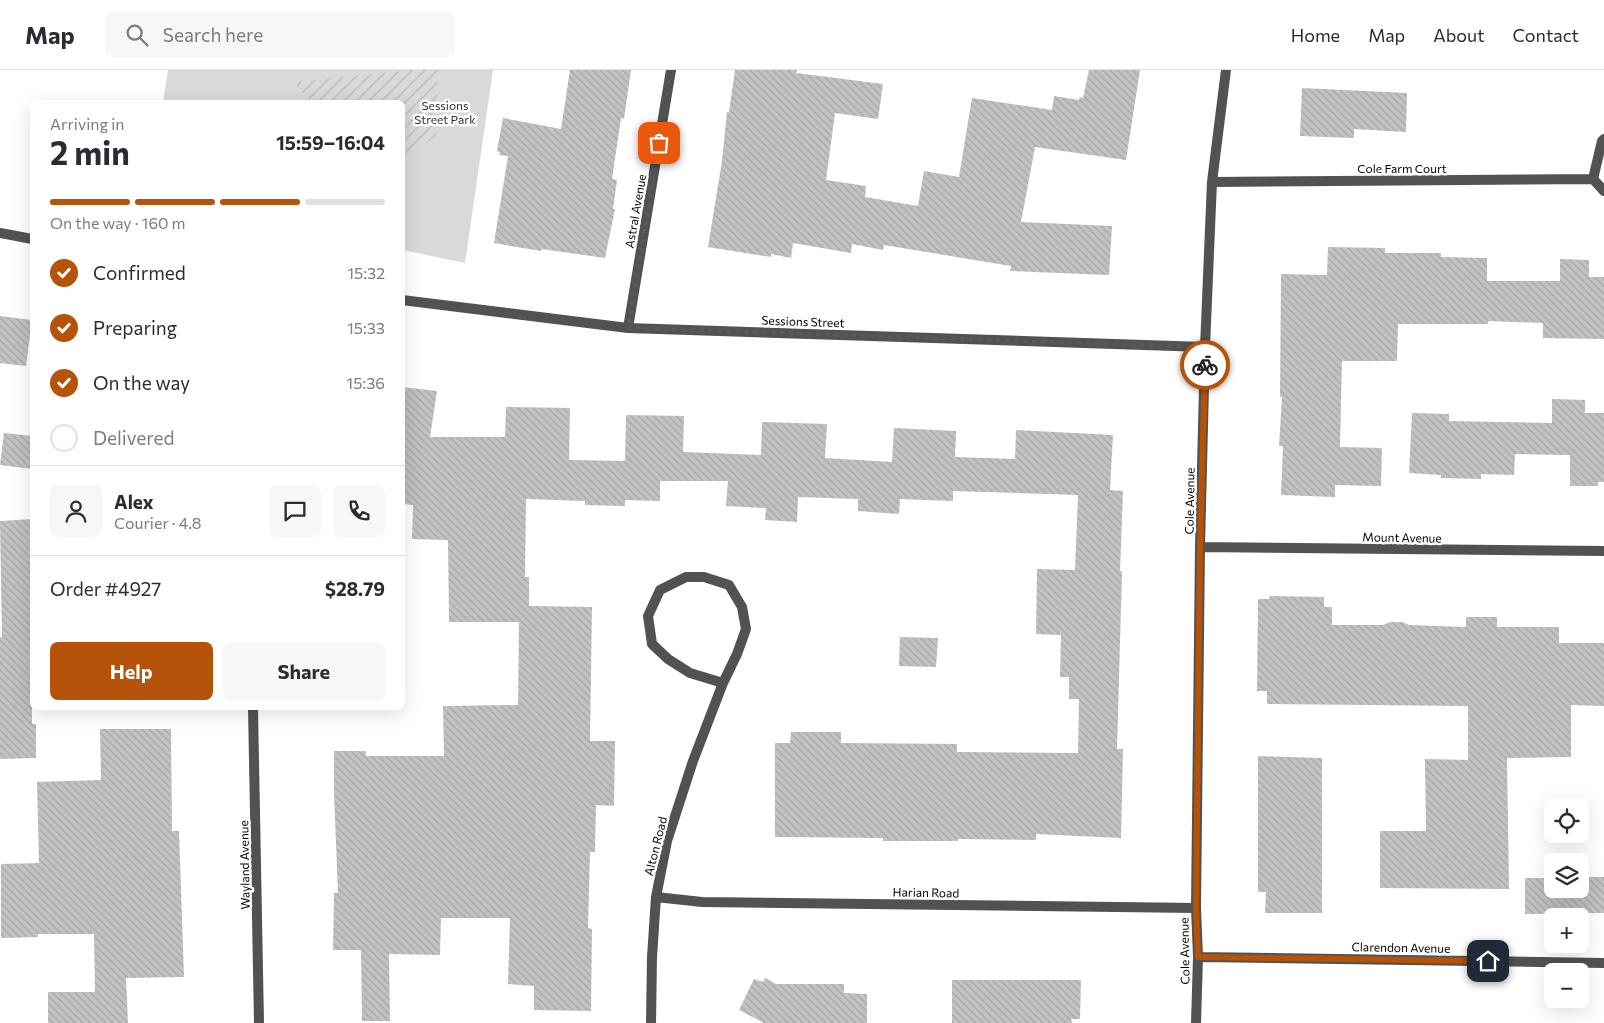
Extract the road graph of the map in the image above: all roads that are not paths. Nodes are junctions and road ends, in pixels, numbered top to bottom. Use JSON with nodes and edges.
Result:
{"nodes":[{"id":1,"x":671,"y":70,"type":"edge"},
{"id":2,"x":1226,"y":70,"type":"edge"},
{"id":3,"x":1604,"y":139,"type":"edge"},
{"id":4,"x":1593,"y":179,"type":"junction"},
{"id":5,"x":1212,"y":182,"type":"junction"},
{"id":6,"x":1604,"y":191,"type":"edge"},
{"id":7,"x":0,"y":234,"type":"edge"},
{"id":8,"x":30,"y":239,"type":"edge"},
{"id":9,"x":405,"y":300,"type":"edge"},
{"id":10,"x":628,"y":328,"type":"junction"},
{"id":11,"x":1205,"y":347,"type":"junction"},
{"id":12,"x":1200,"y":547,"type":"junction"},
{"id":13,"x":1604,"y":552,"type":"edge"},
{"id":14,"x":723,"y":683,"type":"junction"},
{"id":15,"x":253,"y":710,"type":"edge"},
{"id":16,"x":656,"y":897,"type":"junction"},
{"id":17,"x":1196,"y":908,"type":"junction"},
{"id":18,"x":1198,"y":957,"type":"junction"},
{"id":19,"x":1604,"y":962,"type":"edge"},
{"id":20,"x":259,"y":1023,"type":"edge"},
{"id":21,"x":651,"y":1023,"type":"edge"},
{"id":22,"x":1196,"y":1023,"type":"edge"}],
"edges":[{"from":1,"to":10,"type":"street","name":"Astral Avenue"},
{"from":2,"to":5,"type":"street","name":"Cole Avenue"},
{"from":3,"to":4,"type":"street"},
{"from":4,"to":5,"type":"street","name":"Cole Farm Court"},
{"from":4,"to":6,"type":"street"},
{"from":5,"to":11,"type":"street","name":"Cole Avenue"},
{"from":7,"to":8,"type":"street"},
{"from":9,"to":10,"type":"street","name":"Sessions Street"},
{"from":10,"to":11,"type":"street","name":"Sessions Street"},
{"from":11,"to":12,"type":"street","name":"Cole Avenue"},
{"from":12,"to":13,"type":"street","name":"Mount Avenue"},
{"from":12,"to":17,"type":"street","name":"Cole Avenue"},
{"from":14,"to":14,"type":"street","name":"Alton Road"},
{"from":14,"to":16,"type":"street","name":"Alton Road"},
{"from":15,"to":20,"type":"street","name":"Wayland Avenue"},
{"from":16,"to":17,"type":"street","name":"Harian Road"},
{"from":16,"to":21,"type":"street","name":"Alton Road"},
{"from":17,"to":18,"type":"street","name":"Cole Avenue"},
{"from":18,"to":19,"type":"street","name":"Clarendon Avenue"},
{"from":18,"to":22,"type":"street","name":"Cole Avenue"}]}
